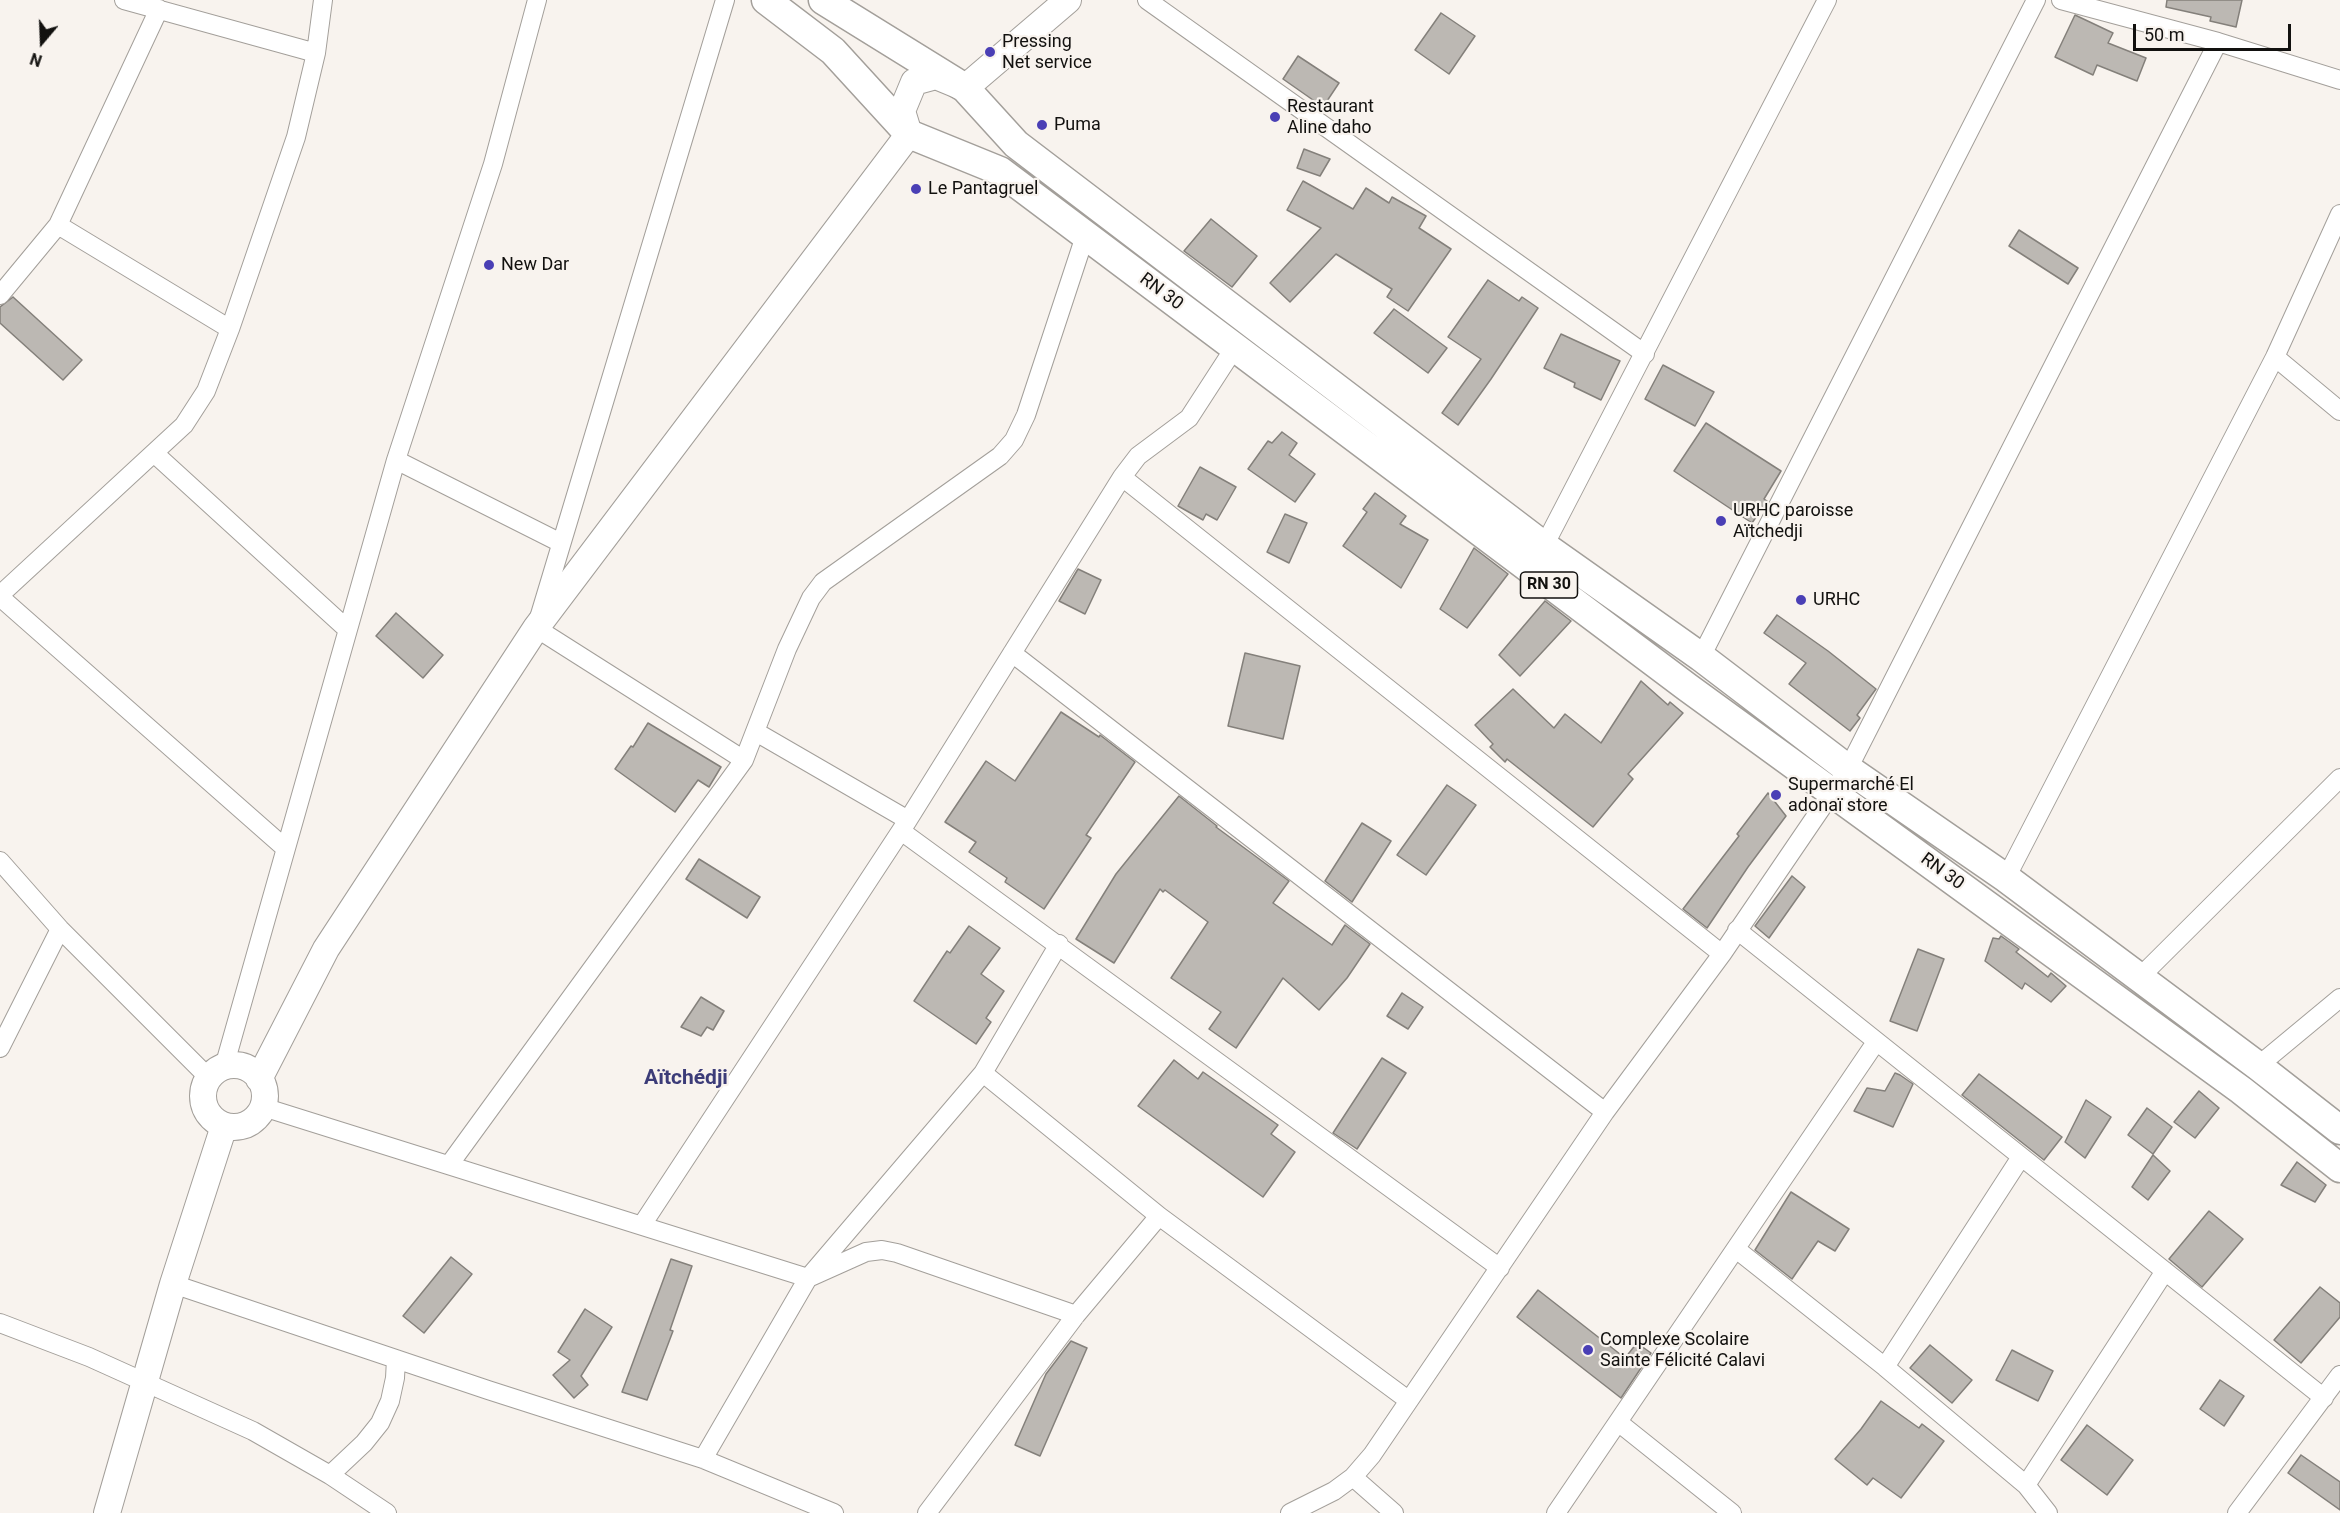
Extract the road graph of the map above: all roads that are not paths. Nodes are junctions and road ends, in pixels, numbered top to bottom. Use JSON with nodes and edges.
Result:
{"nodes":[{"id":1,"x":124,"y":0,"type":"edge"},
{"id":2,"x":323,"y":0,"type":"edge"},
{"id":3,"x":537,"y":0,"type":"edge"},
{"id":4,"x":724,"y":0,"type":"edge"},
{"id":5,"x":766,"y":0,"type":"edge"},
{"id":6,"x":824,"y":0,"type":"edge"},
{"id":7,"x":1068,"y":0,"type":"edge"},
{"id":8,"x":1147,"y":0,"type":"edge"},
{"id":9,"x":1827,"y":0,"type":"edge"},
{"id":10,"x":2036,"y":0,"type":"edge"},
{"id":11,"x":2061,"y":0,"type":"edge"},
{"id":12,"x":159,"y":9,"type":"junction"},
{"id":13,"x":2218,"y":42,"type":"junction"},
{"id":14,"x":316,"y":53,"type":"junction"},
{"id":15,"x":2340,"y":80,"type":"edge"},
{"id":16,"x":964,"y":88,"type":"junction"},
{"id":17,"x":909,"y":134,"type":"junction"},
{"id":18,"x":2340,"y":214,"type":"edge"},
{"id":19,"x":58,"y":225,"type":"junction"},
{"id":20,"x":1085,"y":236,"type":"junction"},
{"id":21,"x":0,"y":295,"type":"edge"},
{"id":22,"x":230,"y":329,"type":"junction"},
{"id":23,"x":1235,"y":347,"type":"junction"},
{"id":24,"x":1645,"y":354,"type":"junction"},
{"id":25,"x":2275,"y":357,"type":"junction"},
{"id":26,"x":2340,"y":411,"type":"edge"},
{"id":27,"x":154,"y":453,"type":"junction"},
{"id":28,"x":396,"y":460,"type":"junction"},
{"id":29,"x":1122,"y":477,"type":"junction"},
{"id":30,"x":561,"y":543,"type":"junction"},
{"id":31,"x":1544,"y":546,"type":"junction"},
{"id":32,"x":0,"y":596,"type":"edge"},
{"id":33,"x":536,"y":628,"type":"junction"},
{"id":34,"x":347,"y":629,"type":"junction"},
{"id":35,"x":1012,"y":653,"type":"junction"},
{"id":36,"x":1701,"y":657,"type":"junction"},
{"id":37,"x":756,"y":732,"type":"junction"},
{"id":38,"x":744,"y":760,"type":"junction"},
{"id":39,"x":1848,"y":770,"type":"junction"},
{"id":40,"x":2340,"y":778,"type":"edge"},
{"id":41,"x":1832,"y":793,"type":"junction"},
{"id":42,"x":905,"y":826,"type":"junction"},
{"id":43,"x":285,"y":848,"type":"junction"},
{"id":44,"x":0,"y":861,"type":"edge"},
{"id":45,"x":2006,"y":878,"type":"junction"},
{"id":46,"x":60,"y":929,"type":"junction"},
{"id":47,"x":1737,"y":930,"type":"junction"},
{"id":48,"x":1059,"y":945,"type":"junction"},
{"id":49,"x":1722,"y":954,"type":"junction"},
{"id":50,"x":2140,"y":977,"type":"junction"},
{"id":51,"x":2340,"y":998,"type":"edge"},
{"id":52,"x":1876,"y":1042,"type":"junction"},
{"id":53,"x":0,"y":1048,"type":"edge"},
{"id":54,"x":2258,"y":1066,"type":"junction"},
{"id":55,"x":217,"y":1072,"type":"junction"},
{"id":56,"x":983,"y":1073,"type":"junction"},
{"id":57,"x":259,"y":1079,"type":"junction"},
{"id":58,"x":263,"y":1107,"type":"junction"},
{"id":59,"x":1605,"y":1112,"type":"junction"},
{"id":60,"x":224,"y":1126,"type":"junction"},
{"id":61,"x":2340,"y":1130,"type":"edge"},
{"id":62,"x":2021,"y":1157,"type":"junction"},
{"id":63,"x":449,"y":1165,"type":"junction"},
{"id":64,"x":2340,"y":1168,"type":"edge"},
{"id":65,"x":1160,"y":1216,"type":"junction"},
{"id":66,"x":642,"y":1225,"type":"junction"},
{"id":67,"x":1736,"y":1249,"type":"junction"},
{"id":68,"x":1500,"y":1268,"type":"junction"},
{"id":69,"x":2165,"y":1271,"type":"junction"},
{"id":70,"x":808,"y":1278,"type":"junction"},
{"id":71,"x":173,"y":1284,"type":"junction"},
{"id":72,"x":1076,"y":1315,"type":"junction"},
{"id":73,"x":0,"y":1323,"type":"edge"},
{"id":74,"x":396,"y":1359,"type":"junction"},
{"id":75,"x":1885,"y":1367,"type":"junction"},
{"id":76,"x":2340,"y":1375,"type":"edge"},
{"id":77,"x":145,"y":1381,"type":"junction"},
{"id":78,"x":2324,"y":1398,"type":"junction"},
{"id":79,"x":1408,"y":1400,"type":"junction"},
{"id":80,"x":1618,"y":1422,"type":"junction"},
{"id":81,"x":703,"y":1459,"type":"junction"},
{"id":82,"x":330,"y":1475,"type":"junction"},
{"id":83,"x":1353,"y":1477,"type":"junction"},
{"id":84,"x":2026,"y":1485,"type":"junction"},
{"id":85,"x":107,"y":1513,"type":"edge"},
{"id":86,"x":387,"y":1513,"type":"edge"},
{"id":87,"x":834,"y":1513,"type":"edge"},
{"id":88,"x":927,"y":1513,"type":"edge"},
{"id":89,"x":1290,"y":1513,"type":"edge"},
{"id":90,"x":1394,"y":1513,"type":"edge"},
{"id":91,"x":1556,"y":1513,"type":"edge"},
{"id":92,"x":1732,"y":1513,"type":"edge"},
{"id":93,"x":2048,"y":1513,"type":"edge"},
{"id":94,"x":2237,"y":1513,"type":"edge"}],
"edges":[{"from":1,"to":12,"type":"street"},
{"from":2,"to":14,"type":"street"},
{"from":3,"to":28,"type":"street"},
{"from":4,"to":30,"type":"street"},
{"from":5,"to":17,"type":"main road","name":"RN 30","number":"RN 30"},
{"from":6,"to":16,"type":"main road","number":"RN 30"},
{"from":7,"to":16,"type":"street"},
{"from":8,"to":24,"type":"street"},
{"from":9,"to":24,"type":"street"},
{"from":10,"to":36,"type":"street"},
{"from":11,"to":13,"type":"street"},
{"from":12,"to":14,"type":"street"},
{"from":12,"to":19,"type":"street"},
{"from":13,"to":15,"type":"street"},
{"from":13,"to":39,"type":"street"},
{"from":14,"to":22,"type":"street"},
{"from":16,"to":17,"type":"street"},
{"from":16,"to":31,"type":"main road","number":"RN 30"},
{"from":17,"to":20,"type":"main road","name":"RN 30","number":"RN 30"},
{"from":17,"to":33,"type":"street"},
{"from":18,"to":25,"type":"street"},
{"from":19,"to":21,"type":"street"},
{"from":19,"to":22,"type":"street"},
{"from":20,"to":23,"type":"main road","name":"RN 30","number":"RN 30"},
{"from":20,"to":37,"type":"street"},
{"from":22,"to":27,"type":"street"},
{"from":23,"to":29,"type":"street"},
{"from":23,"to":41,"type":"main road","name":"RN 30","number":"RN 30"},
{"from":24,"to":31,"type":"street"},
{"from":25,"to":26,"type":"street"},
{"from":25,"to":45,"type":"street"},
{"from":27,"to":32,"type":"street"},
{"from":27,"to":34,"type":"street"},
{"from":28,"to":30,"type":"street"},
{"from":28,"to":34,"type":"street"},
{"from":29,"to":35,"type":"street"},
{"from":29,"to":49,"type":"street"},
{"from":30,"to":33,"type":"street"},
{"from":31,"to":36,"type":"main road","number":"RN 30"},
{"from":32,"to":43,"type":"street"},
{"from":33,"to":38,"type":"street"},
{"from":33,"to":57,"type":"street"},
{"from":34,"to":43,"type":"street"},
{"from":35,"to":42,"type":"street"},
{"from":35,"to":59,"type":"street"},
{"from":36,"to":39,"type":"main road","number":"RN 30"},
{"from":37,"to":38,"type":"street"},
{"from":37,"to":42,"type":"street"},
{"from":38,"to":63,"type":"street"},
{"from":39,"to":41,"type":"street"},
{"from":39,"to":45,"type":"main road","number":"RN 30"},
{"from":40,"to":50,"type":"street"},
{"from":41,"to":47,"type":"street"},
{"from":41,"to":64,"type":"main road","name":"RN 30","number":"RN 30"},
{"from":42,"to":48,"type":"street"},
{"from":42,"to":66,"type":"street"},
{"from":43,"to":55,"type":"street"},
{"from":44,"to":46,"type":"street"},
{"from":45,"to":50,"type":"main road","number":"RN 30"},
{"from":46,"to":53,"type":"street"},
{"from":46,"to":55,"type":"street"},
{"from":47,"to":49,"type":"street"},
{"from":47,"to":52,"type":"street"},
{"from":48,"to":56,"type":"street"},
{"from":48,"to":68,"type":"street"},
{"from":49,"to":59,"type":"street"},
{"from":50,"to":54,"type":"main road","number":"RN 30"},
{"from":51,"to":54,"type":"street"},
{"from":52,"to":62,"type":"street"},
{"from":52,"to":67,"type":"street"},
{"from":54,"to":61,"type":"main road","number":"RN 30"},
{"from":55,"to":57,"type":"street"},
{"from":55,"to":60,"type":"street"},
{"from":56,"to":65,"type":"street"},
{"from":56,"to":70,"type":"street"},
{"from":57,"to":58,"type":"street"},
{"from":58,"to":60,"type":"street"},
{"from":58,"to":63,"type":"street"},
{"from":59,"to":68,"type":"street"},
{"from":60,"to":71,"type":"street"},
{"from":62,"to":69,"type":"street"},
{"from":62,"to":75,"type":"street"},
{"from":63,"to":66,"type":"street"},
{"from":65,"to":72,"type":"street"},
{"from":65,"to":79,"type":"street"},
{"from":66,"to":70,"type":"street"},
{"from":67,"to":75,"type":"street"},
{"from":67,"to":80,"type":"street"},
{"from":68,"to":79,"type":"street"},
{"from":69,"to":78,"type":"street"},
{"from":69,"to":84,"type":"street"},
{"from":70,"to":72,"type":"street"},
{"from":70,"to":81,"type":"street"},
{"from":71,"to":74,"type":"street"},
{"from":71,"to":77,"type":"street"},
{"from":72,"to":88,"type":"street"},
{"from":73,"to":77,"type":"street"},
{"from":74,"to":81,"type":"street"},
{"from":74,"to":82,"type":"street"},
{"from":75,"to":84,"type":"street"},
{"from":76,"to":78,"type":"street"},
{"from":77,"to":82,"type":"street"},
{"from":77,"to":85,"type":"street"},
{"from":78,"to":94,"type":"street"},
{"from":79,"to":83,"type":"street"},
{"from":80,"to":91,"type":"street"},
{"from":80,"to":92,"type":"street"},
{"from":81,"to":87,"type":"street"},
{"from":82,"to":86,"type":"street"},
{"from":83,"to":89,"type":"street"},
{"from":83,"to":90,"type":"street"},
{"from":84,"to":93,"type":"street"}]}
